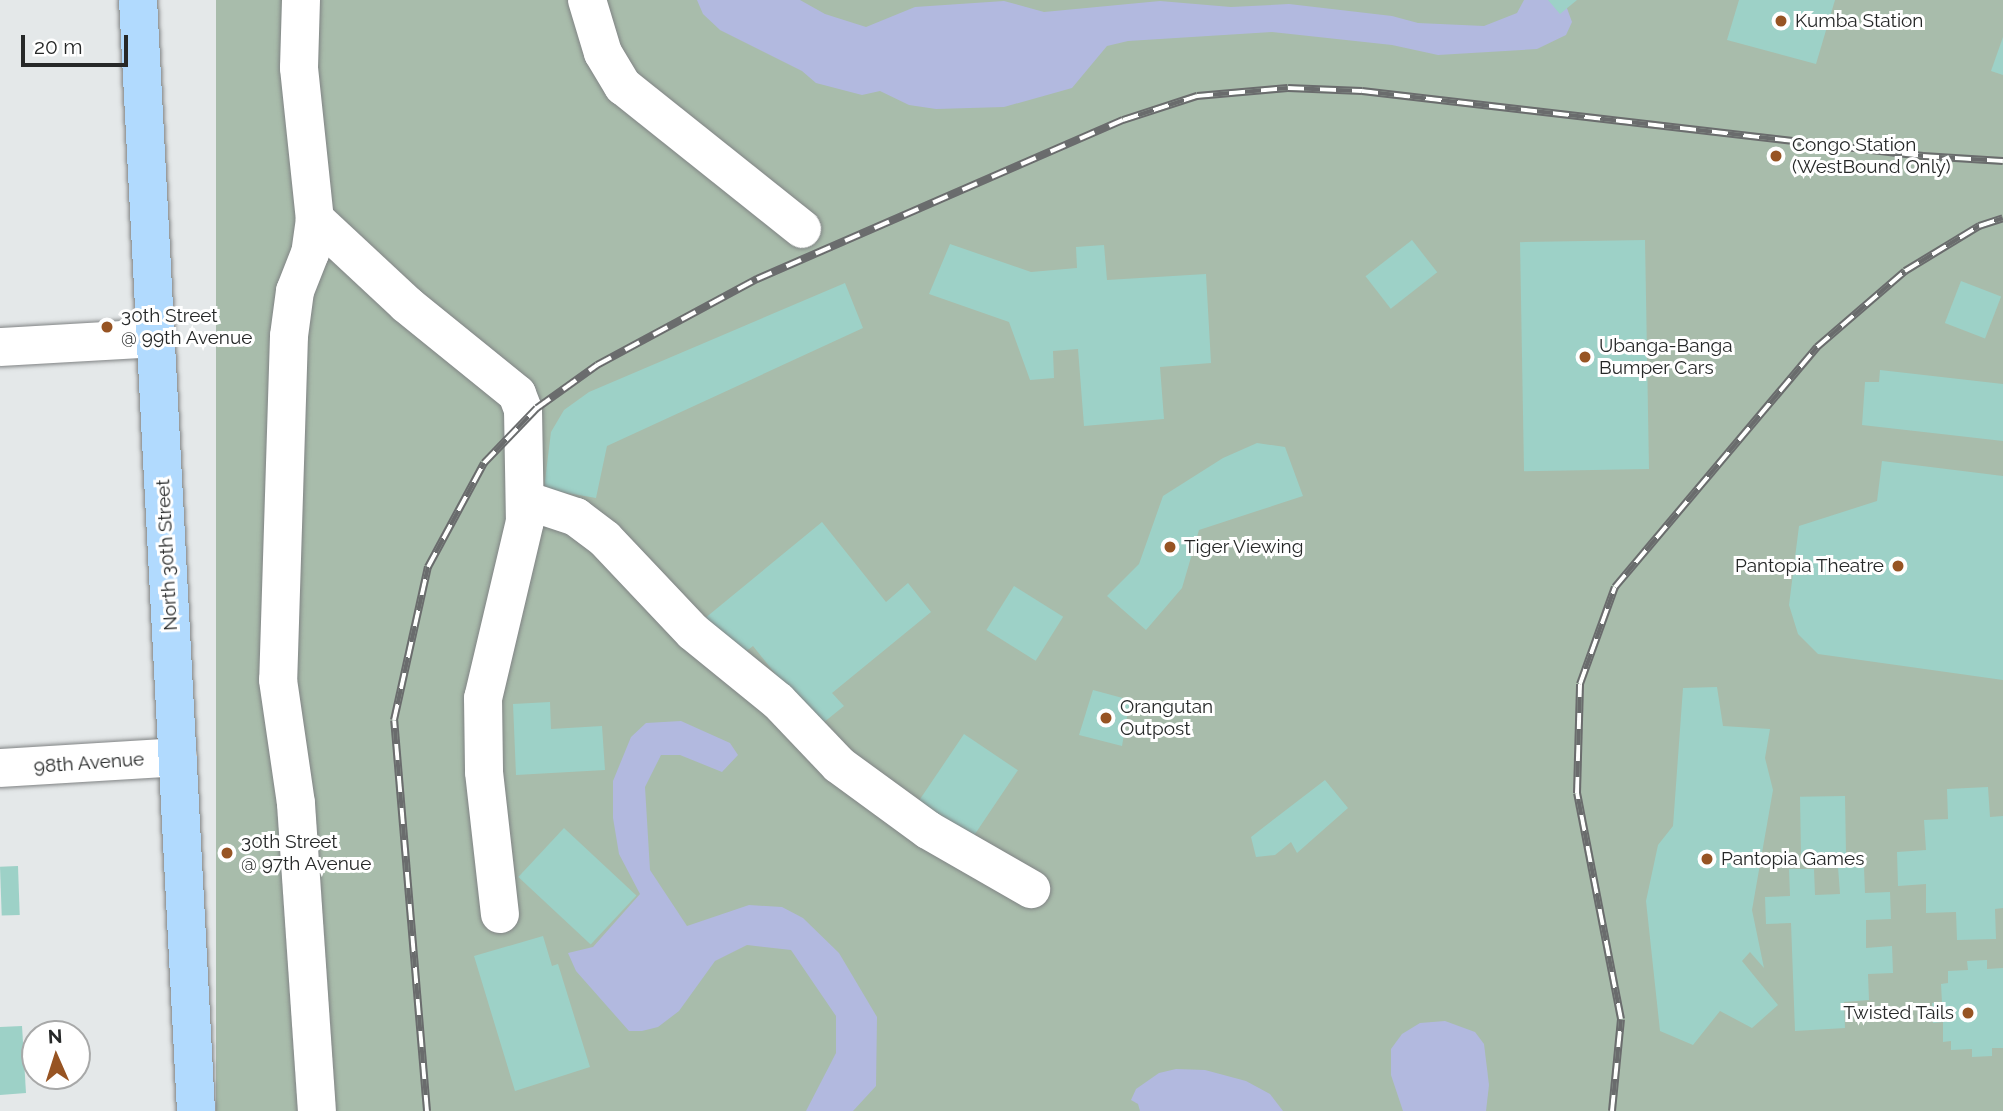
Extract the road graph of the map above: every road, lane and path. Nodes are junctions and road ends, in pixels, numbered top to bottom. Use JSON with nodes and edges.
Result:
{"nodes":[{"id":1,"x":138,"y":0,"type":"edge"},
{"id":2,"x":301,"y":0,"type":"edge"},
{"id":3,"x":587,"y":0,"type":"edge"},
{"id":4,"x":315,"y":219,"type":"junction"},
{"id":5,"x":802,"y":229,"type":"dead end"},
{"id":6,"x":156,"y":338,"type":"junction"},
{"id":7,"x":0,"y":347,"type":"edge"},
{"id":8,"x":524,"y":500,"type":"junction"},
{"id":9,"x":178,"y":757,"type":"junction"},
{"id":10,"x":0,"y":768,"type":"edge"},
{"id":11,"x":1031,"y":889,"type":"dead end"},
{"id":12,"x":500,"y":914,"type":"dead end"},
{"id":13,"x":196,"y":1111,"type":"edge"},
{"id":14,"x":317,"y":1111,"type":"edge"}],
"edges":[{"from":1,"to":6,"type":"main road","name":"North 30th Street"},
{"from":2,"to":4,"type":"street"},
{"from":3,"to":5,"type":"street"},
{"from":4,"to":8,"type":"street"},
{"from":4,"to":14,"type":"street"},
{"from":6,"to":7,"type":"street"},
{"from":6,"to":9,"type":"main road","name":"North 30th Street"},
{"from":8,"to":11,"type":"street"},
{"from":8,"to":12,"type":"street"},
{"from":9,"to":10,"type":"street","name":"98th Avenue"},
{"from":9,"to":13,"type":"main road","name":"North 30th Street"}]}
